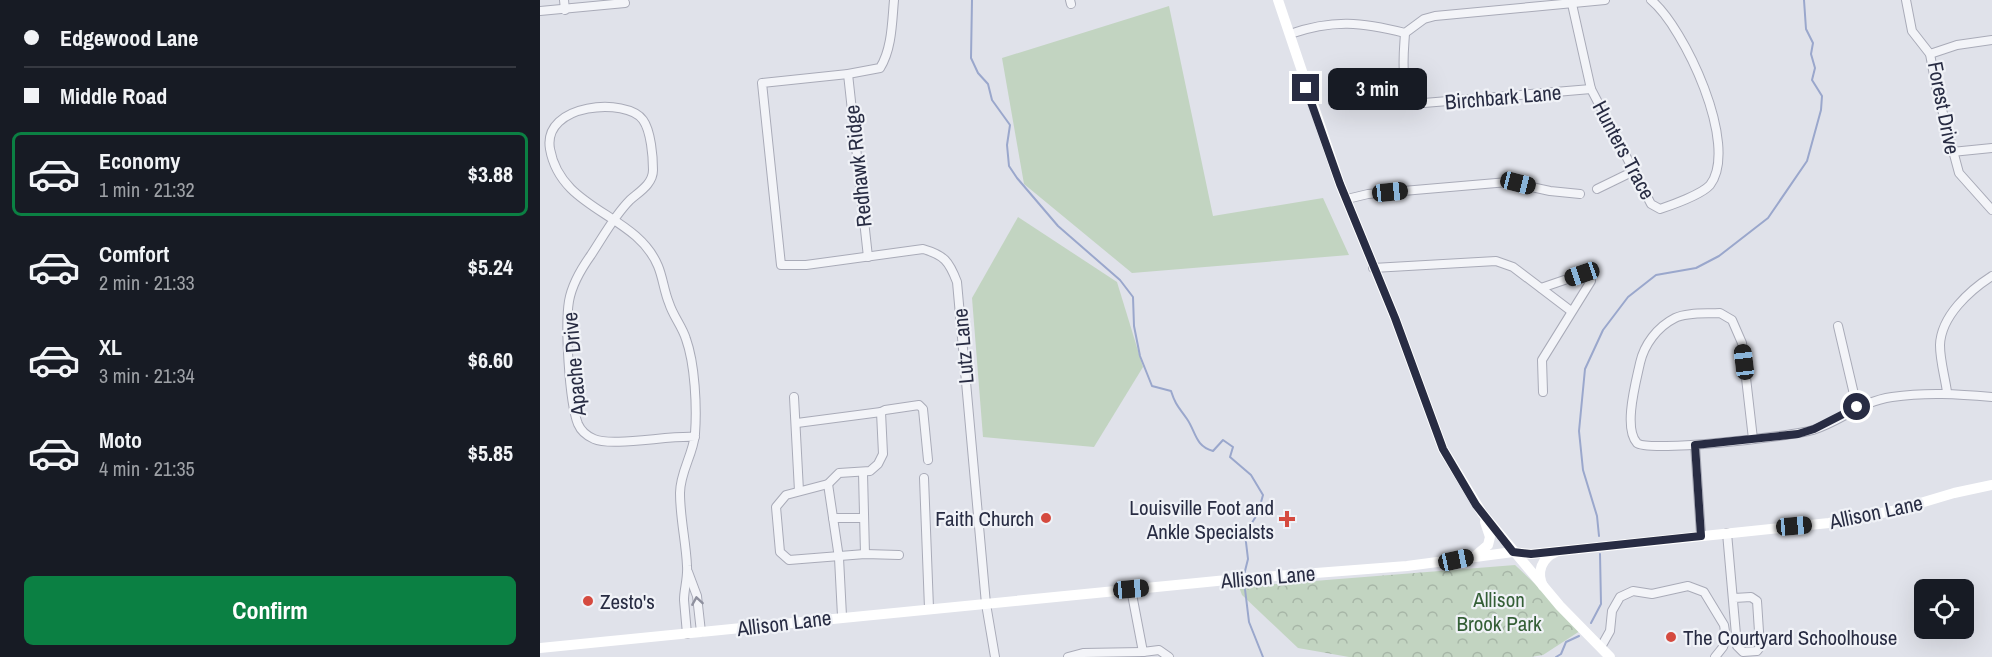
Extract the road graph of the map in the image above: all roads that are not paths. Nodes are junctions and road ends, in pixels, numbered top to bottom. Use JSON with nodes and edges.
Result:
{"nodes":[{"id":1,"x":564,"y":0,"type":"edge"},
{"id":2,"x":894,"y":0,"type":"edge"},
{"id":3,"x":1278,"y":0,"type":"edge"},
{"id":4,"x":1605,"y":0,"type":"edge"},
{"id":5,"x":1651,"y":0,"type":"edge"},
{"id":6,"x":1906,"y":0,"type":"edge"},
{"id":7,"x":625,"y":3,"type":"dead end"},
{"id":8,"x":1572,"y":4,"type":"junction"},
{"id":9,"x":565,"y":10,"type":"junction"},
{"id":10,"x":540,"y":11,"type":"edge"},
{"id":11,"x":1405,"y":33,"type":"junction"},
{"id":12,"x":1290,"y":34,"type":"junction"},
{"id":13,"x":1992,"y":40,"type":"edge"},
{"id":14,"x":1930,"y":54,"type":"junction"},
{"id":15,"x":848,"y":74,"type":"junction"},
{"id":16,"x":1591,"y":89,"type":"junction"},
{"id":17,"x":1992,"y":148,"type":"edge"},
{"id":18,"x":1952,"y":152,"type":"junction"},
{"id":19,"x":1634,"y":171,"type":"junction"},
{"id":20,"x":1597,"y":189,"type":"dead end"},
{"id":21,"x":1580,"y":194,"type":"dead end"},
{"id":22,"x":1347,"y":200,"type":"junction"},
{"id":23,"x":1992,"y":210,"type":"edge"},
{"id":24,"x":614,"y":221,"type":"junction"},
{"id":25,"x":868,"y":257,"type":"junction"},
{"id":26,"x":1374,"y":268,"type":"junction"},
{"id":27,"x":1992,"y":276,"type":"edge"},
{"id":28,"x":1541,"y":288,"type":"junction"},
{"id":29,"x":1570,"y":311,"type":"junction"},
{"id":30,"x":1838,"y":326,"type":"dead end"},
{"id":31,"x":1543,"y":392,"type":"dead end"},
{"id":32,"x":1947,"y":392,"type":"junction"},
{"id":33,"x":794,"y":397,"type":"dead end"},
{"id":34,"x":1992,"y":397,"type":"edge"},
{"id":35,"x":1857,"y":407,"type":"junction"},
{"id":36,"x":881,"y":412,"type":"junction"},
{"id":37,"x":797,"y":423,"type":"junction"},
{"id":38,"x":695,"y":437,"type":"junction"},
{"id":39,"x":1753,"y":439,"type":"junction"},
{"id":40,"x":1695,"y":445,"type":"junction"},
{"id":41,"x":928,"y":460,"type":"dead end"},
{"id":42,"x":863,"y":473,"type":"junction"},
{"id":43,"x":924,"y":478,"type":"dead end"},
{"id":44,"x":828,"y":484,"type":"junction"},
{"id":45,"x":1992,"y":485,"type":"edge"},
{"id":46,"x":799,"y":492,"type":"junction"},
{"id":47,"x":1482,"y":513,"type":"junction"},
{"id":48,"x":833,"y":518,"type":"junction"},
{"id":49,"x":864,"y":518,"type":"junction"},
{"id":50,"x":1727,"y":533,"type":"junction"},
{"id":51,"x":1701,"y":536,"type":"junction"},
{"id":52,"x":1565,"y":550,"type":"junction"},
{"id":53,"x":1513,"y":552,"type":"junction"},
{"id":54,"x":865,"y":554,"type":"junction"},
{"id":55,"x":899,"y":555,"type":"dead end"},
{"id":56,"x":1472,"y":557,"type":"junction"},
{"id":57,"x":839,"y":558,"type":"junction"},
{"id":58,"x":688,"y":570,"type":"junction"},
{"id":59,"x":1131,"y":589,"type":"junction"},
{"id":60,"x":1545,"y":589,"type":"junction"},
{"id":61,"x":1734,"y":598,"type":"junction"},
{"id":62,"x":986,"y":604,"type":"junction"},
{"id":63,"x":929,"y":608,"type":"junction"},
{"id":64,"x":842,"y":616,"type":"junction"},
{"id":65,"x":701,"y":632,"type":"junction"},
{"id":66,"x":687,"y":634,"type":"junction"},
{"id":67,"x":1601,"y":647,"type":"junction"},
{"id":68,"x":540,"y":648,"type":"edge"},
{"id":69,"x":1143,"y":652,"type":"junction"},
{"id":70,"x":995,"y":657,"type":"edge"},
{"id":71,"x":1068,"y":657,"type":"edge"},
{"id":72,"x":1169,"y":657,"type":"edge"},
{"id":73,"x":1610,"y":657,"type":"edge"},
{"id":74,"x":1715,"y":657,"type":"edge"}],
"edges":[{"from":1,"to":9,"type":"street"},
{"from":2,"to":15,"type":"street"},
{"from":3,"to":12,"type":"main road"},
{"from":4,"to":8,"type":"street"},
{"from":5,"to":19,"type":"street","name":"Hunters Trace"},
{"from":6,"to":14,"type":"street"},
{"from":7,"to":9,"type":"street"},
{"from":8,"to":11,"type":"street"},
{"from":8,"to":16,"type":"street","name":"Hunters Trace"},
{"from":9,"to":10,"type":"street"},
{"from":11,"to":12,"type":"street"},
{"from":11,"to":16,"type":"street","name":"Birchbark Lane"},
{"from":12,"to":22,"type":"main road"},
{"from":13,"to":14,"type":"street","name":"Forest Drive"},
{"from":14,"to":18,"type":"street","name":"Forest Drive"},
{"from":15,"to":25,"type":"street","name":"Redhawk Ridge"},
{"from":15,"to":25,"type":"street","name":"Lutz Lane"},
{"from":16,"to":19,"type":"street","name":"Hunters Trace"},
{"from":17,"to":18,"type":"street"},
{"from":18,"to":23,"type":"street","name":"Forest Drive"},
{"from":19,"to":20,"type":"street"},
{"from":21,"to":22,"type":"street"},
{"from":22,"to":26,"type":"main road"},
{"from":24,"to":24,"type":"street","name":"Apache Drive"},
{"from":24,"to":38,"type":"street"},
{"from":24,"to":38,"type":"street","name":"Apache Drive"},
{"from":25,"to":62,"type":"street","name":"Lutz Lane"},
{"from":26,"to":28,"type":"street"},
{"from":26,"to":47,"type":"main road"},
{"from":27,"to":32,"type":"street"},
{"from":28,"to":29,"type":"street"},
{"from":28,"to":29,"type":"street"},
{"from":29,"to":31,"type":"street"},
{"from":30,"to":35,"type":"street"},
{"from":32,"to":34,"type":"street"},
{"from":32,"to":35,"type":"street"},
{"from":33,"to":37,"type":"street"},
{"from":35,"to":39,"type":"street"},
{"from":36,"to":37,"type":"street"},
{"from":36,"to":41,"type":"street"},
{"from":36,"to":42,"type":"street"},
{"from":37,"to":46,"type":"street"},
{"from":38,"to":58,"type":"street"},
{"from":39,"to":40,"type":"street"},
{"from":39,"to":40,"type":"street"},
{"from":40,"to":51,"type":"street"},
{"from":42,"to":44,"type":"street"},
{"from":42,"to":49,"type":"street"},
{"from":43,"to":63,"type":"street"},
{"from":44,"to":46,"type":"street"},
{"from":44,"to":48,"type":"street"},
{"from":45,"to":50,"type":"main road","name":"Allison Lane"},
{"from":46,"to":57,"type":"street"},
{"from":47,"to":53,"type":"main road"},
{"from":47,"to":56,"type":"main road"},
{"from":48,"to":49,"type":"street"},
{"from":48,"to":57,"type":"street"},
{"from":49,"to":54,"type":"street"},
{"from":50,"to":51,"type":"main road","name":"Allison Lane"},
{"from":50,"to":61,"type":"street"},
{"from":51,"to":52,"type":"main road","name":"Allison Lane"},
{"from":52,"to":53,"type":"main road","name":"Allison Lane"},
{"from":52,"to":60,"type":"main road"},
{"from":53,"to":56,"type":"main road","name":"Allison Lane"},
{"from":53,"to":60,"type":"main road"},
{"from":54,"to":55,"type":"street"},
{"from":54,"to":57,"type":"street"},
{"from":56,"to":59,"type":"main road","name":"Allison Lane"},
{"from":57,"to":64,"type":"street"},
{"from":65,"to":58,"type":"street","one_way":true},
{"from":58,"to":66,"type":"street"},
{"from":59,"to":62,"type":"main road","name":"Allison Lane"},
{"from":59,"to":69,"type":"street"},
{"from":60,"to":67,"type":"main road"},
{"from":61,"to":61,"type":"street"},
{"from":62,"to":63,"type":"main road","name":"Allison Lane"},
{"from":62,"to":70,"type":"street","name":"Lutz Lane"},
{"from":63,"to":64,"type":"main road","name":"Allison Lane"},
{"from":64,"to":65,"type":"main road","name":"Allison Lane"},
{"from":65,"to":66,"type":"main road","name":"Allison Lane"},
{"from":66,"to":68,"type":"main road","name":"Allison Lane"},
{"from":67,"to":73,"type":"main road"},
{"from":67,"to":74,"type":"street"},
{"from":69,"to":71,"type":"street"},
{"from":69,"to":72,"type":"street"}]}
